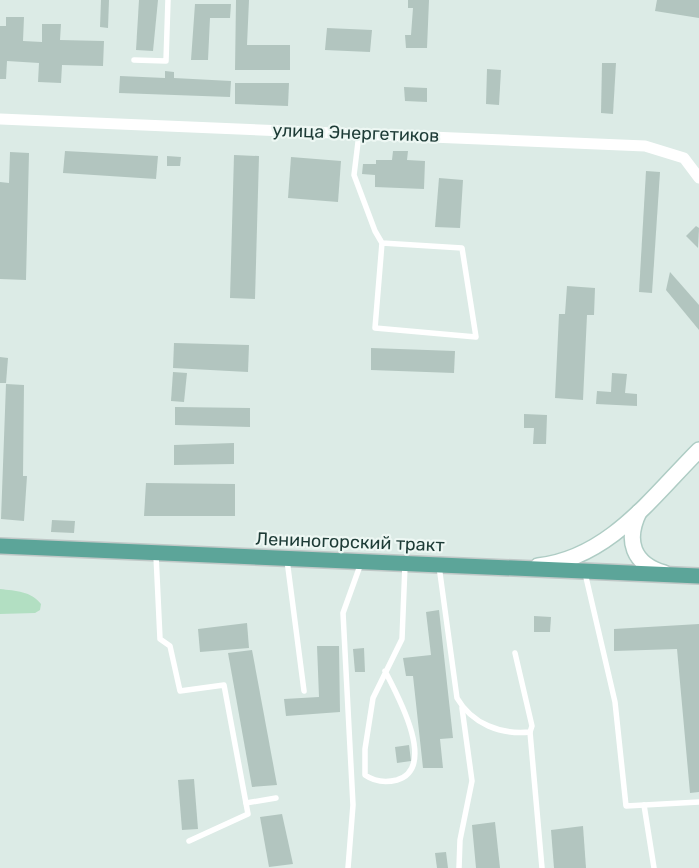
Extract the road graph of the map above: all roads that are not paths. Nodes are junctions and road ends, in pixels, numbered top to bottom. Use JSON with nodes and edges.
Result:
{"nodes":[{"id":1,"x":168,"y":0,"type":"edge"},
{"id":2,"x":134,"y":60,"type":"dead end"},
{"id":3,"x":0,"y":119,"type":"edge"},
{"id":4,"x":359,"y":133,"type":"junction"},
{"id":5,"x":699,"y":178,"type":"edge"},
{"id":6,"x":382,"y":242,"type":"junction"},
{"id":7,"x":699,"y":450,"type":"edge"},
{"id":8,"x":646,"y":503,"type":"junction"},
{"id":9,"x":0,"y":546,"type":"edge"},
{"id":10,"x":156,"y":552,"type":"junction"},
{"id":11,"x":287,"y":558,"type":"junction"},
{"id":12,"x":362,"y":561,"type":"junction"},
{"id":13,"x":406,"y":563,"type":"junction"},
{"id":14,"x":439,"y":564,"type":"junction"},
{"id":15,"x":526,"y":568,"type":"junction"},
{"id":16,"x":585,"y":570,"type":"junction"},
{"id":17,"x":669,"y":574,"type":"junction"},
{"id":18,"x":699,"y":576,"type":"edge"},
{"id":19,"x":515,"y":653,"type":"dead end"},
{"id":20,"x":385,"y":671,"type":"junction"},
{"id":21,"x":304,"y":691,"type":"dead end"},
{"id":22,"x":462,"y":708,"type":"junction"},
{"id":23,"x":530,"y":732,"type":"junction"},
{"id":24,"x":276,"y":798,"type":"dead end"},
{"id":25,"x":699,"y":802,"type":"edge"},
{"id":26,"x":246,"y":803,"type":"junction"},
{"id":27,"x":644,"y":805,"type":"junction"},
{"id":28,"x":190,"y":840,"type":"dead end"},
{"id":29,"x":348,"y":868,"type":"edge"},
{"id":30,"x":458,"y":868,"type":"edge"},
{"id":31,"x":542,"y":868,"type":"edge"},
{"id":32,"x":654,"y":868,"type":"edge"}],
"edges":[{"from":1,"to":2,"type":"lane"},
{"from":3,"to":4,"type":"street","name":"улица Энергетиков"},
{"from":4,"to":5,"type":"street","name":"улица Энергетиков"},
{"from":4,"to":6,"type":"lane"},
{"from":6,"to":6,"type":"lane"},
{"from":7,"to":8,"type":"street"},
{"from":8,"to":15,"type":"street"},
{"from":8,"to":17,"type":"street"},
{"from":9,"to":10,"type":"main road","name":"Лениногорский тракт"},
{"from":10,"to":11,"type":"main road","name":"Лениногорский тракт"},
{"from":10,"to":26,"type":"lane"},
{"from":11,"to":12,"type":"main road","name":"Лениногорский тракт"},
{"from":11,"to":21,"type":"lane"},
{"from":12,"to":13,"type":"main road","name":"Лениногорский тракт"},
{"from":12,"to":29,"type":"lane"},
{"from":13,"to":14,"type":"main road","name":"Лениногорский тракт"},
{"from":13,"to":20,"type":"lane"},
{"from":14,"to":15,"type":"main road","name":"Лениногорский тракт"},
{"from":14,"to":22,"type":"lane"},
{"from":15,"to":16,"type":"main road","name":"Лениногорский тракт"},
{"from":16,"to":17,"type":"main road","name":"Лениногорский тракт"},
{"from":16,"to":27,"type":"lane"},
{"from":17,"to":18,"type":"main road","name":"Лениногорский тракт"},
{"from":19,"to":23,"type":"lane"},
{"from":20,"to":20,"type":"lane"},
{"from":22,"to":23,"type":"lane"},
{"from":22,"to":30,"type":"lane"},
{"from":23,"to":31,"type":"lane"},
{"from":24,"to":26,"type":"lane"},
{"from":25,"to":27,"type":"lane"},
{"from":26,"to":28,"type":"lane"},
{"from":27,"to":32,"type":"lane"}]}
